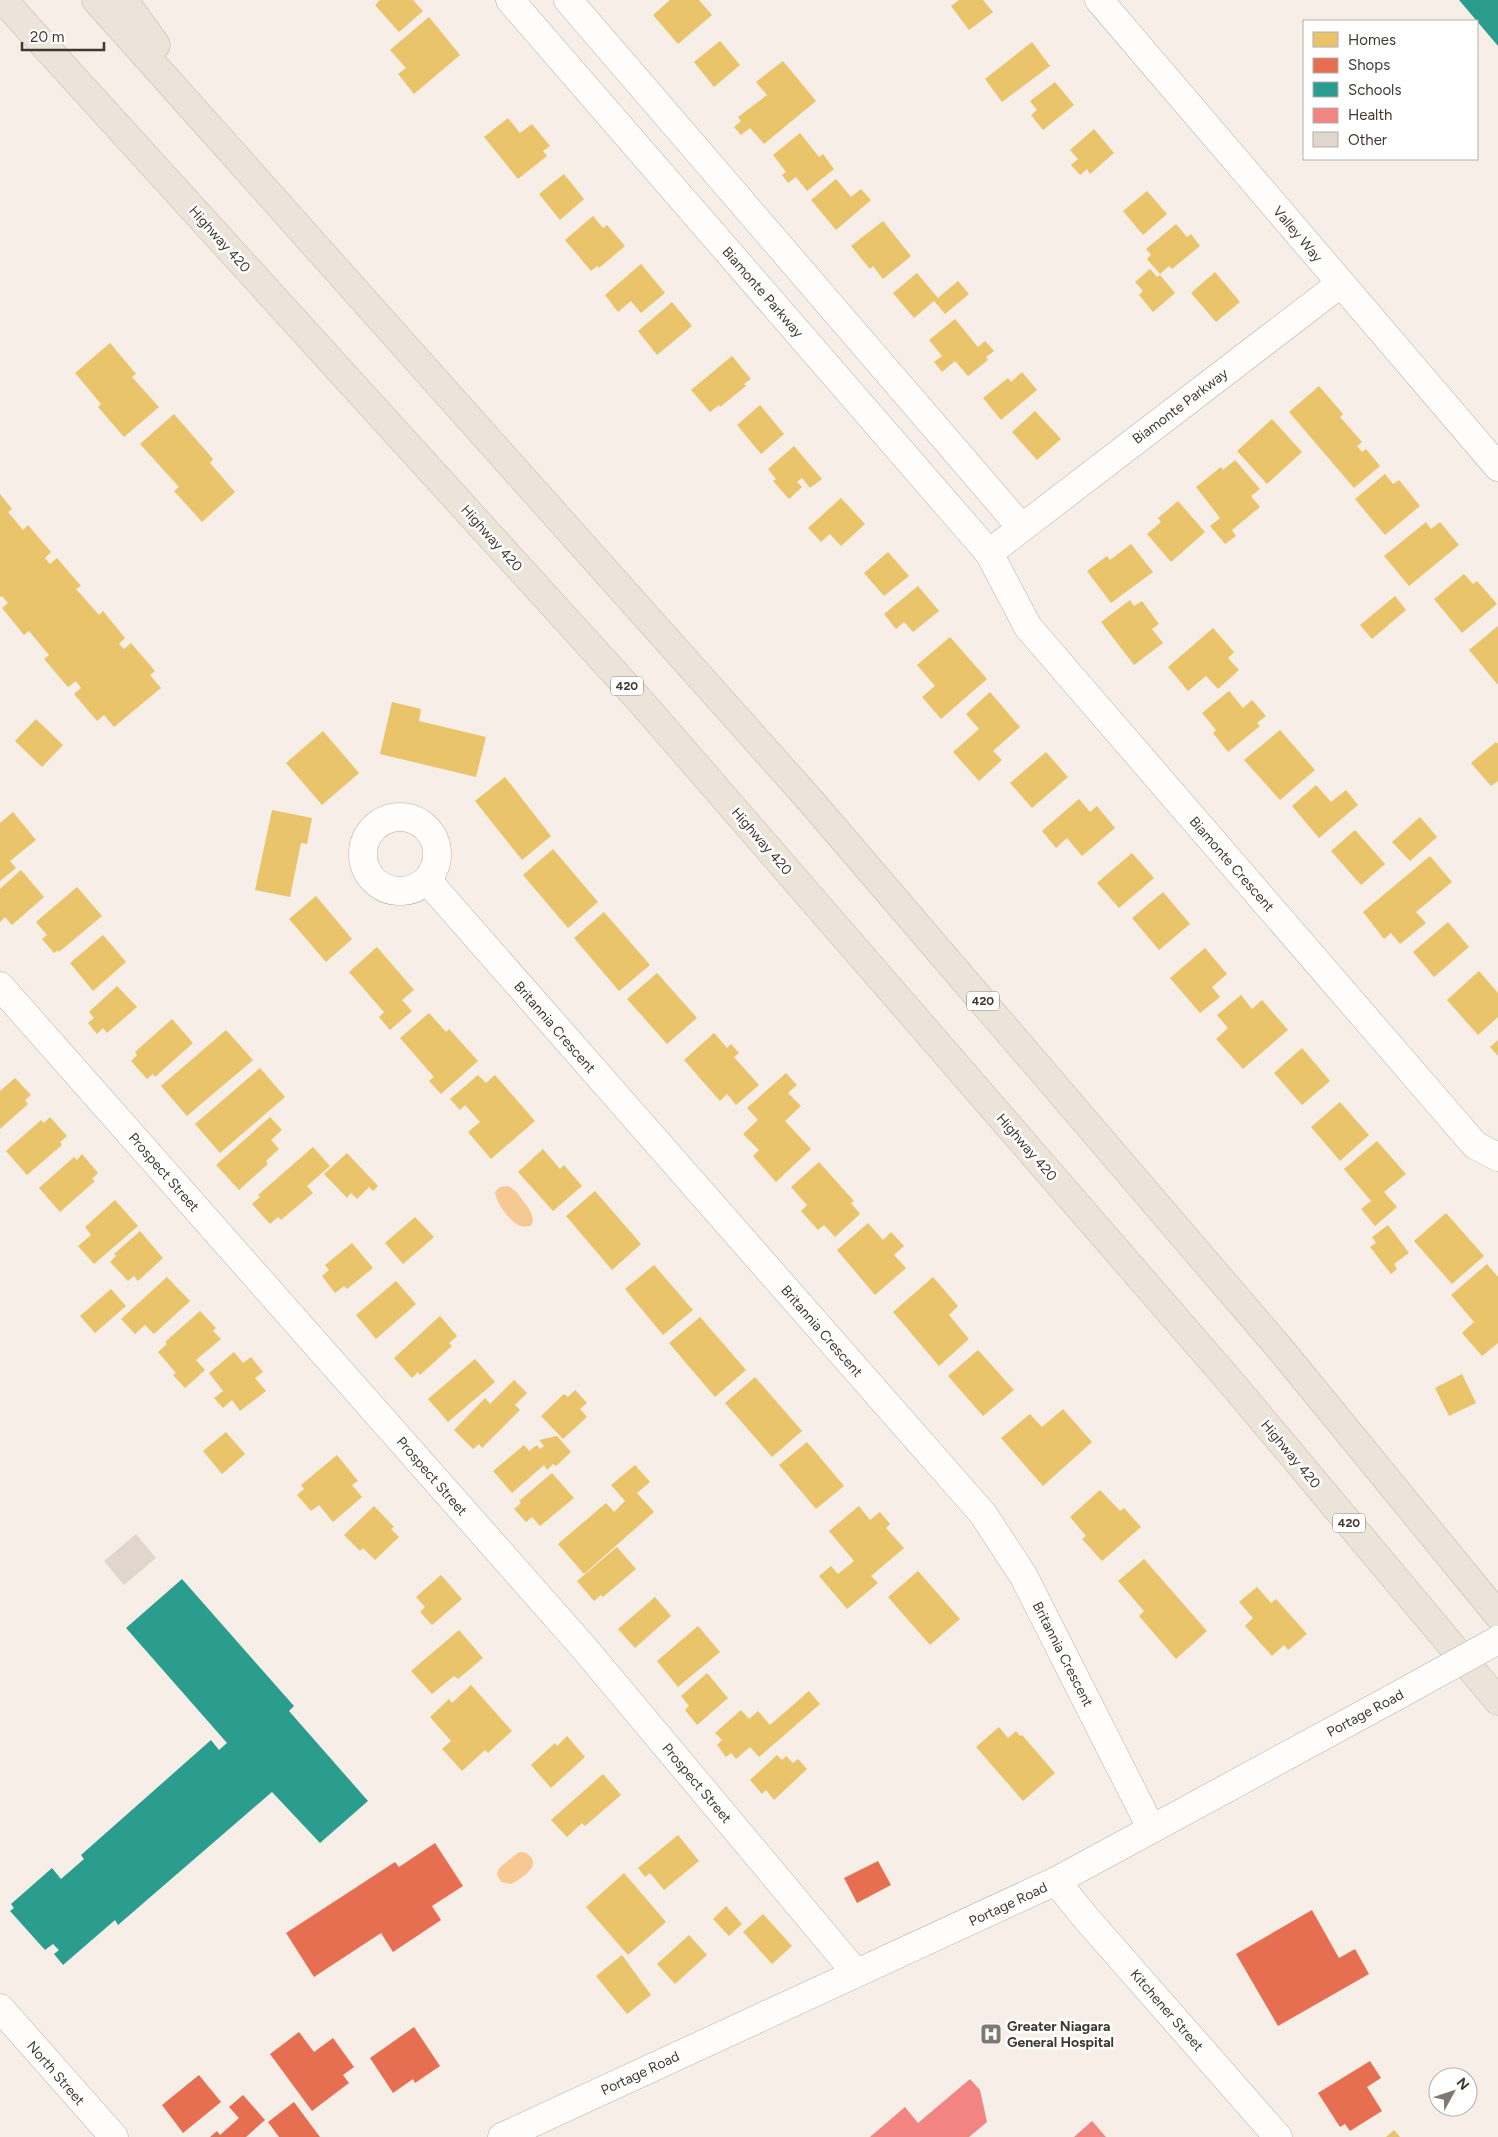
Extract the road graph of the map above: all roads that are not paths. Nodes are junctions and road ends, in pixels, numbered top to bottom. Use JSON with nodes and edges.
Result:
{"nodes":[{"id":1,"x":3,"y":0,"type":"edge"},
{"id":2,"x":96,"y":0,"type":"edge"},
{"id":3,"x":124,"y":0,"type":"edge"},
{"id":4,"x":510,"y":0,"type":"edge"},
{"id":5,"x":568,"y":0,"type":"edge"},
{"id":6,"x":1099,"y":0,"type":"edge"},
{"id":7,"x":192,"y":107,"type":"junction"},
{"id":8,"x":1340,"y":284,"type":"junction"},
{"id":9,"x":1498,"y":467,"type":"edge"},
{"id":10,"x":1021,"y":528,"type":"junction"},
{"id":11,"x":989,"y":553,"type":"junction"},
{"id":12,"x":426,"y":880,"type":"dead end"},
{"id":13,"x":0,"y":986,"type":"edge"},
{"id":14,"x":1498,"y":1158,"type":"edge"},
{"id":15,"x":1498,"y":1615,"type":"edge"},
{"id":16,"x":1498,"y":1640,"type":"edge"},
{"id":17,"x":1498,"y":1701,"type":"edge"},
{"id":18,"x":1151,"y":1828,"type":"junction"},
{"id":19,"x":1056,"y":1881,"type":"junction"},
{"id":20,"x":856,"y":1973,"type":"junction"},
{"id":21,"x":0,"y":2008,"type":"edge"},
{"id":22,"x":114,"y":2137,"type":"edge"},
{"id":23,"x":502,"y":2137,"type":"edge"},
{"id":24,"x":1278,"y":2137,"type":"edge"}],
"edges":[{"from":1,"to":17,"type":"highway","name":"Highway 420","number":"420"},
{"from":2,"to":7,"type":"highway","number":"420"},
{"from":3,"to":7,"type":"highway"},
{"from":4,"to":11,"type":"street","name":"Biamonte Parkway"},
{"from":5,"to":10,"type":"street"},
{"from":6,"to":8,"type":"street","name":"Valley Way"},
{"from":7,"to":15,"type":"highway","number":"420"},
{"from":8,"to":9,"type":"street","name":"Valley Way"},
{"from":8,"to":10,"type":"street","name":"Biamonte Parkway"},
{"from":10,"to":11,"type":"street","name":"Biamonte Parkway"},
{"from":11,"to":14,"type":"street","name":"Biamonte Crescent"},
{"from":12,"to":18,"type":"street","name":"Britannia Crescent"},
{"from":13,"to":20,"type":"street","name":"Prospect Street"},
{"from":16,"to":18,"type":"street","name":"Portage Road","bridge":true},
{"from":18,"to":19,"type":"street","name":"Portage Road"},
{"from":19,"to":20,"type":"street","name":"Portage Road"},
{"from":19,"to":24,"type":"street","name":"Kitchener Street"},
{"from":20,"to":23,"type":"street","name":"Portage Road"},
{"from":21,"to":22,"type":"street","name":"North Street"}]}
